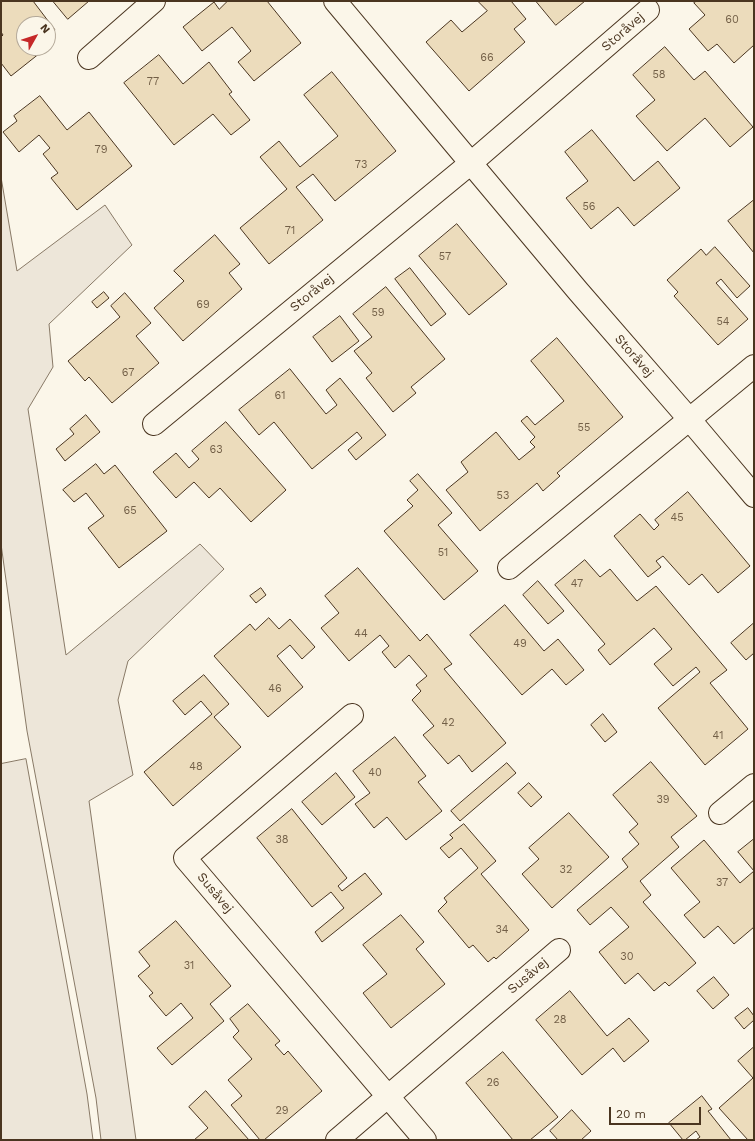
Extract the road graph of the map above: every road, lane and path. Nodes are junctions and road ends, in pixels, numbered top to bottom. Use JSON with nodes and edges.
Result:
{"nodes":[{"id":1,"x":154,"y":1,"type":"edge"},
{"id":2,"x":336,"y":1,"type":"edge"},
{"id":3,"x":648,"y":10,"type":"dead end"},
{"id":4,"x":89,"y":58,"type":"dead end"},
{"id":5,"x":471,"y":163,"type":"junction"},
{"id":6,"x":754,"y":366,"type":"edge"},
{"id":7,"x":690,"y":420,"type":"junction"},
{"id":8,"x":154,"y":424,"type":"dead end"},
{"id":9,"x":754,"y":496,"type":"edge"},
{"id":10,"x":509,"y":568,"type":"dead end"},
{"id":11,"x":352,"y":715,"type":"dead end"},
{"id":12,"x":754,"y":784,"type":"edge"},
{"id":13,"x":720,"y":813,"type":"dead end"},
{"id":14,"x":559,"y":950,"type":"dead end"},
{"id":15,"x":387,"y":1096,"type":"junction"},
{"id":16,"x":337,"y":1140,"type":"edge"},
{"id":17,"x":425,"y":1140,"type":"edge"}],
"edges":[{"from":1,"to":4,"type":"street"},
{"from":2,"to":5,"type":"street","name":"Storåvej"},
{"from":3,"to":5,"type":"street","name":"Storåvej"},
{"from":5,"to":7,"type":"street","name":"Storåvej"},
{"from":5,"to":8,"type":"street","name":"Storåvej"},
{"from":6,"to":7,"type":"street"},
{"from":7,"to":9,"type":"street","name":"Storåvej"},
{"from":7,"to":10,"type":"street"},
{"from":11,"to":15,"type":"street","name":"Susåvej"},
{"from":12,"to":13,"type":"street"},
{"from":14,"to":15,"type":"street","name":"Susåvej"},
{"from":15,"to":16,"type":"street","name":"Susåvej"},
{"from":15,"to":17,"type":"street","name":"Susåvej"}]}
